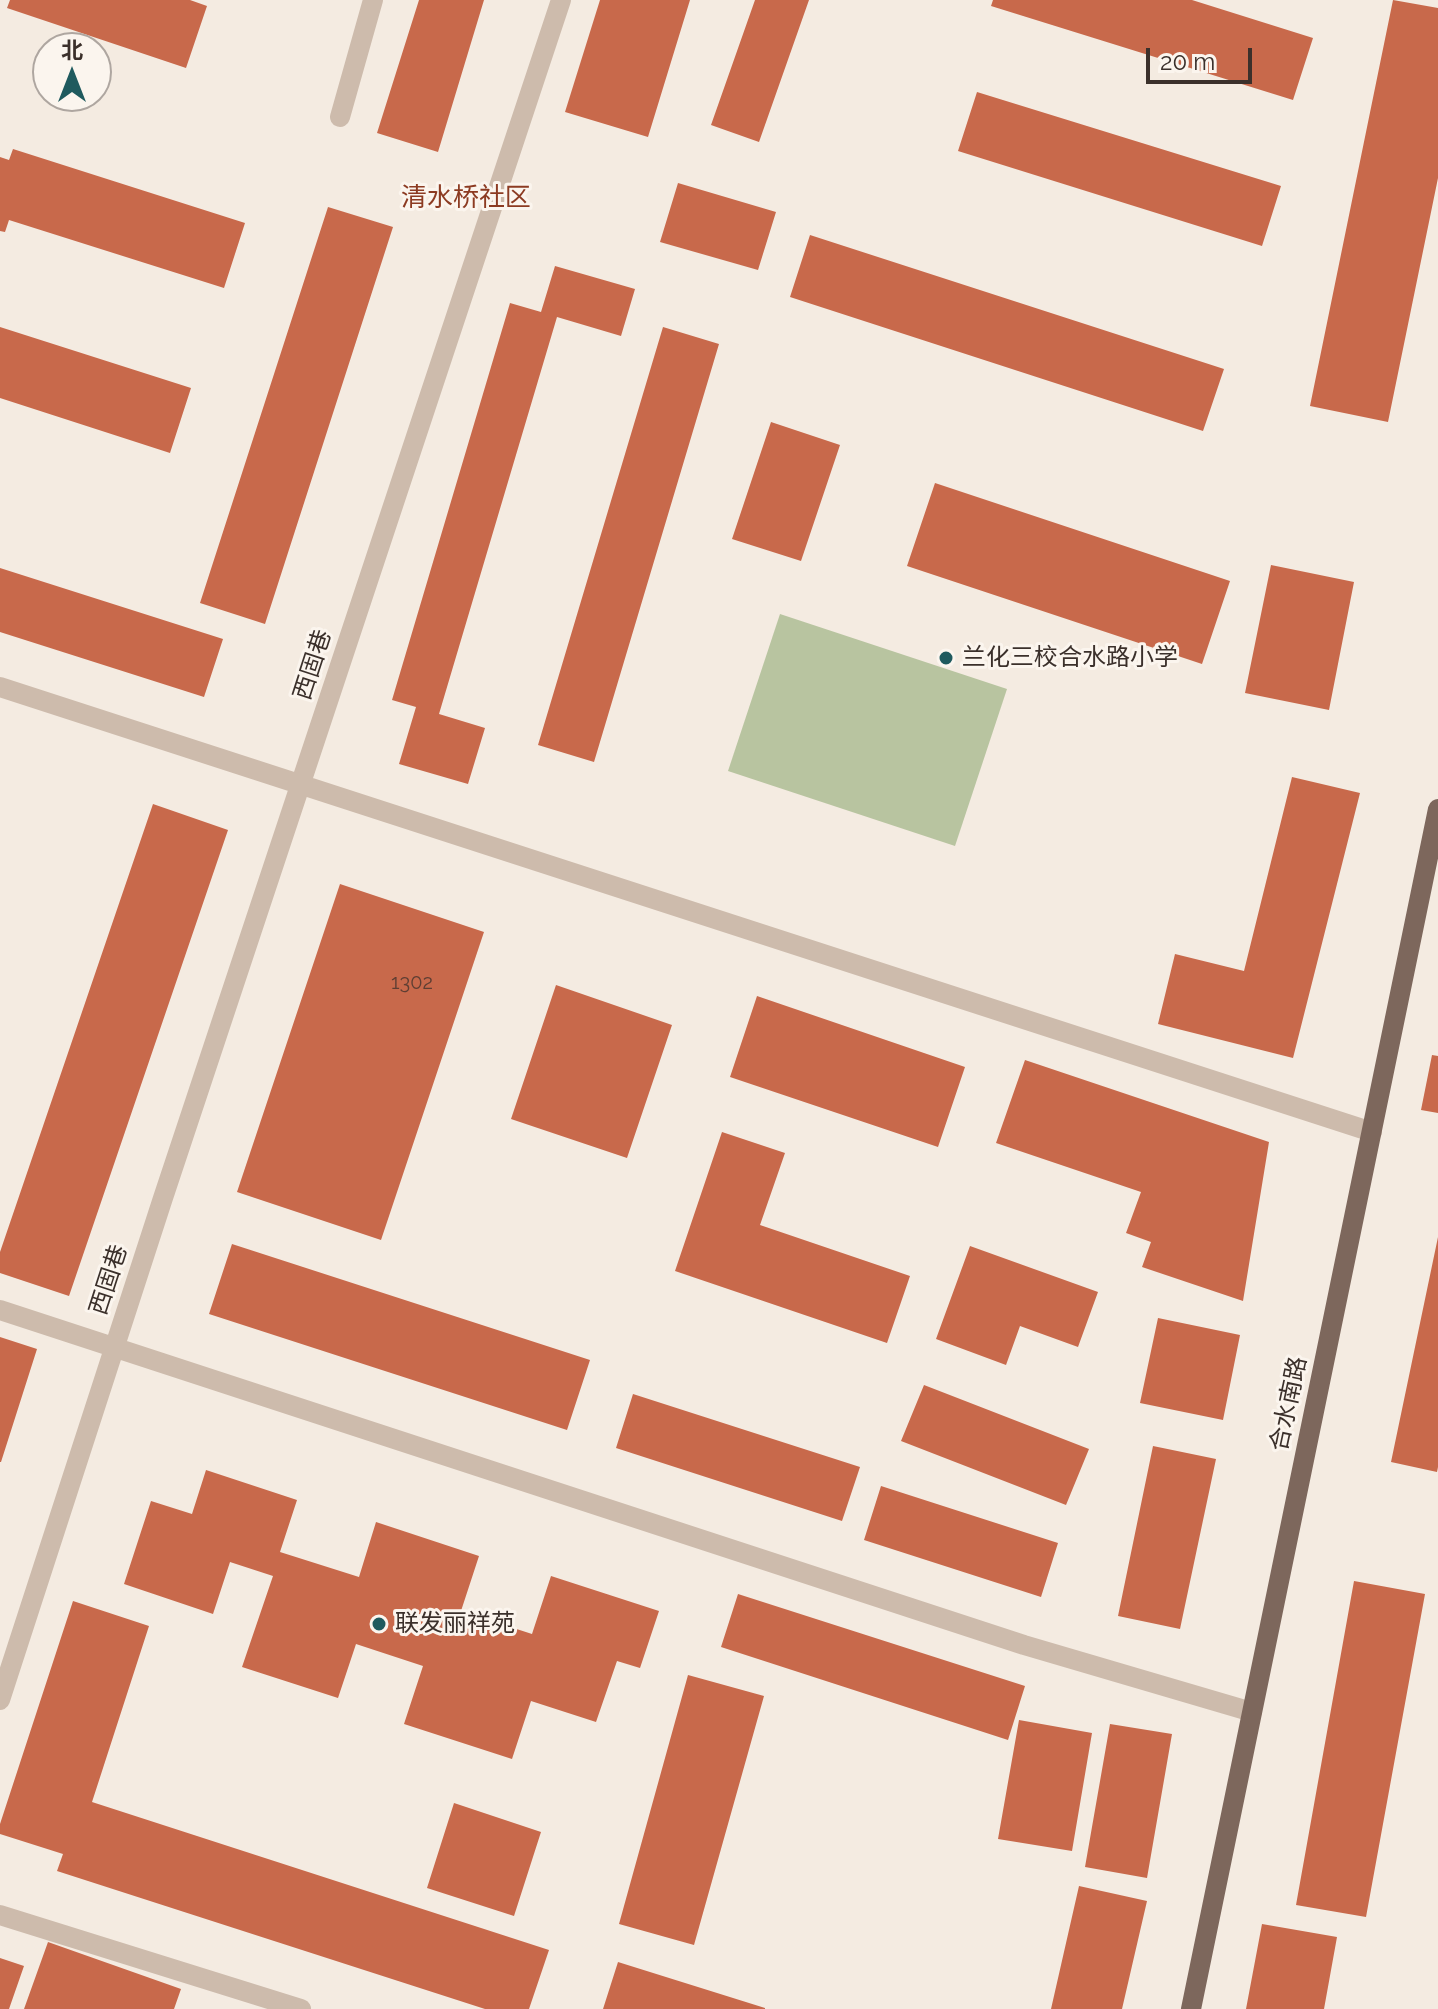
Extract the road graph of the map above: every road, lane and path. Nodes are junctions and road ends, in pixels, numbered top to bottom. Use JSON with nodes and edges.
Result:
{"nodes":[{"id":1,"x":373,"y":0,"type":"edge"},
{"id":2,"x":561,"y":0,"type":"edge"},
{"id":3,"x":340,"y":117,"type":"dead end"},
{"id":4,"x":0,"y":687,"type":"edge"},
{"id":5,"x":301,"y":783,"type":"junction"},
{"id":6,"x":1438,"y":809,"type":"edge"},
{"id":7,"x":1372,"y":1132,"type":"junction"},
{"id":8,"x":0,"y":1310,"type":"edge"},
{"id":9,"x":115,"y":1346,"type":"junction"},
{"id":10,"x":0,"y":1700,"type":"edge"},
{"id":11,"x":1252,"y":1712,"type":"junction"},
{"id":12,"x":0,"y":1915,"type":"edge"},
{"id":13,"x":301,"y":2009,"type":"edge"},
{"id":14,"x":1191,"y":2009,"type":"edge"}],
"edges":[{"from":1,"to":3,"type":"street"},
{"from":2,"to":5,"type":"street","name":"西固巷"},
{"from":4,"to":5,"type":"street"},
{"from":5,"to":7,"type":"street"},
{"from":5,"to":9,"type":"street","name":"西固巷"},
{"from":6,"to":7,"type":"main road","name":"合水南路"},
{"from":7,"to":11,"type":"main road","name":"合水南路"},
{"from":8,"to":9,"type":"street","name":"西固巷"},
{"from":9,"to":10,"type":"street","name":"西固巷"},
{"from":9,"to":11,"type":"street"},
{"from":11,"to":14,"type":"main road","name":"合水南路"},
{"from":12,"to":13,"type":"street"}]}
